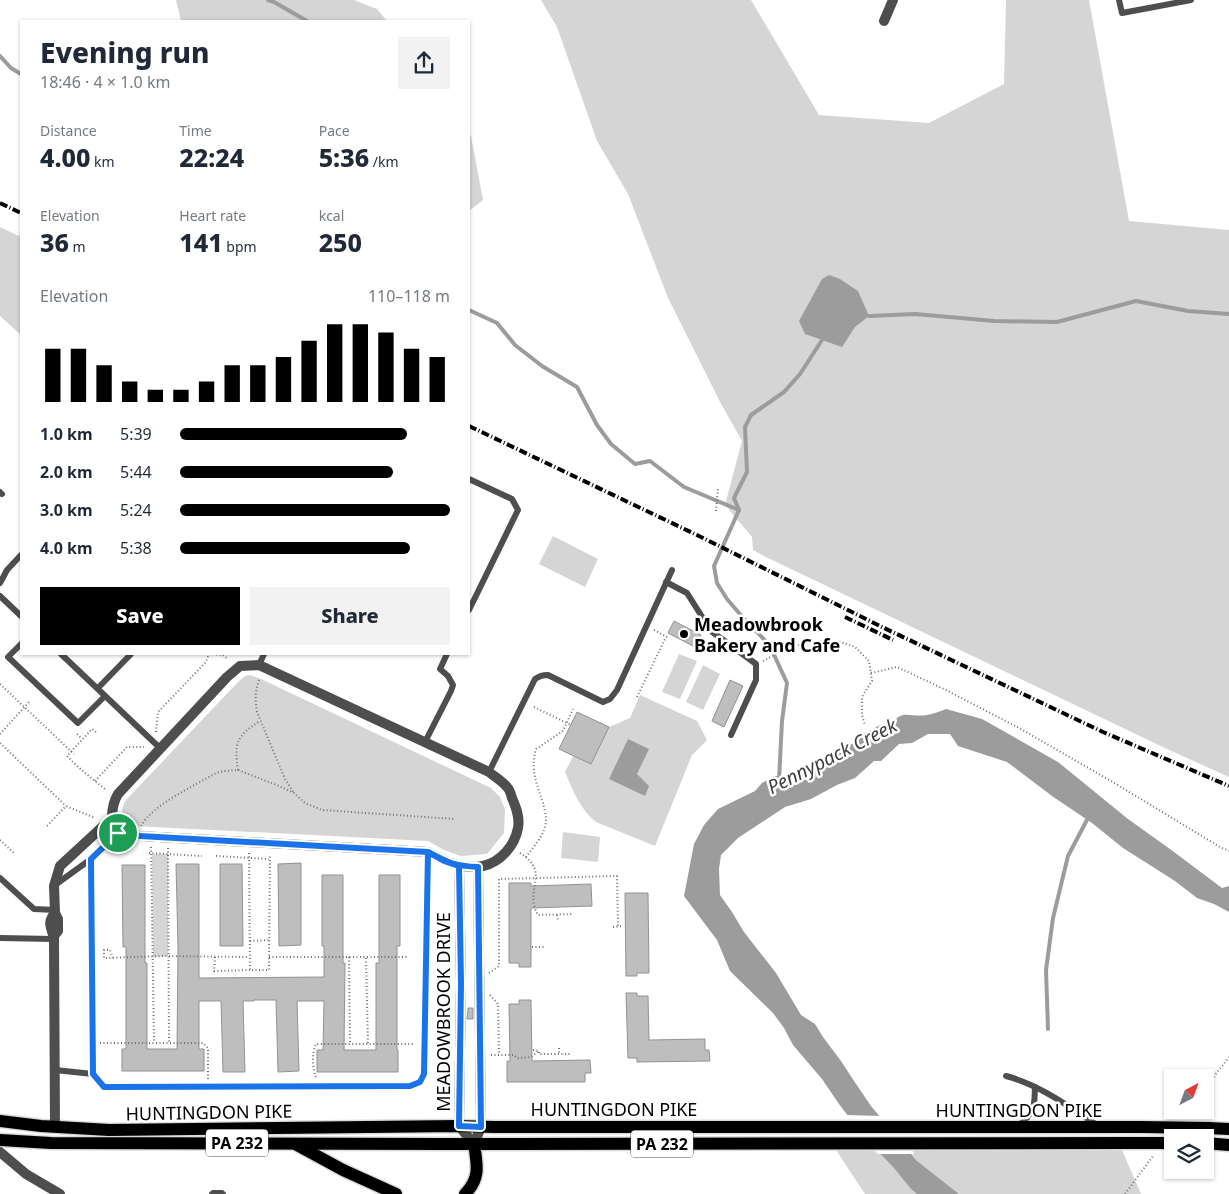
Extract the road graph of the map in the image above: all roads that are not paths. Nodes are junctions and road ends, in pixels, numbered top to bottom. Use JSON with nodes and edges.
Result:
{"nodes":[{"id":1,"x":893,"y":0,"type":"edge"},
{"id":2,"x":1119,"y":0,"type":"edge"},
{"id":3,"x":1191,"y":0,"type":"edge"},
{"id":4,"x":1165,"y":2,"type":"edge"},
{"id":5,"x":884,"y":21,"type":"dead end"},
{"id":6,"x":470,"y":479,"type":"edge"},
{"id":7,"x":20,"y":556,"type":"edge"},
{"id":8,"x":672,"y":570,"type":"dead end"},
{"id":9,"x":666,"y":582,"type":"junction"},
{"id":10,"x":0,"y":583,"type":"edge"},
{"id":11,"x":0,"y":596,"type":"edge"},
{"id":12,"x":470,"y":608,"type":"edge"},
{"id":13,"x":20,"y":615,"type":"edge"},
{"id":14,"x":20,"y":645,"type":"edge"},
{"id":15,"x":62,"y":655,"type":"edge"},
{"id":16,"x":130,"y":655,"type":"edge"},
{"id":17,"x":263,"y":655,"type":"edge"},
{"id":18,"x":447,"y":655,"type":"edge"},
{"id":19,"x":258,"y":665,"type":"junction"},
{"id":20,"x":98,"y":688,"type":"junction"},
{"id":21,"x":105,"y":696,"type":"junction"},
{"id":22,"x":731,"y":734,"type":"dead end"},
{"id":23,"x":426,"y":742,"type":"junction"},
{"id":24,"x":161,"y":749,"type":"junction"},
{"id":25,"x":490,"y":772,"type":"junction"},
{"id":26,"x":109,"y":821,"type":"junction"},
{"id":27,"x":118,"y":833,"type":"junction"},
{"id":28,"x":428,"y":852,"type":"junction"},
{"id":29,"x":91,"y":859,"type":"junction"},
{"id":30,"x":459,"y":866,"type":"junction"},
{"id":31,"x":478,"y":867,"type":"junction"},
{"id":32,"x":0,"y":878,"type":"edge"},
{"id":33,"x":54,"y":886,"type":"junction"},
{"id":34,"x":55,"y":911,"type":"junction"},
{"id":35,"x":54,"y":937,"type":"junction"},
{"id":36,"x":0,"y":938,"type":"edge"},
{"id":37,"x":55,"y":1070,"type":"junction"},
{"id":38,"x":93,"y":1074,"type":"junction"},
{"id":39,"x":1006,"y":1076,"type":"dead end"},
{"id":40,"x":1035,"y":1086,"type":"junction"},
{"id":41,"x":0,"y":1122,"type":"edge"},
{"id":42,"x":459,"y":1126,"type":"junction"},
{"id":43,"x":55,"y":1127,"type":"junction"},
{"id":44,"x":481,"y":1127,"type":"junction"},
{"id":45,"x":1017,"y":1127,"type":"junction"},
{"id":46,"x":1100,"y":1127,"type":"junction"},
{"id":47,"x":1229,"y":1129,"type":"edge"},
{"id":48,"x":0,"y":1140,"type":"edge"},
{"id":49,"x":1164,"y":1143,"type":"edge"},
{"id":50,"x":295,"y":1144,"type":"junction"},
{"id":51,"x":474,"y":1144,"type":"junction"},
{"id":52,"x":1214,"y":1144,"type":"edge"},
{"id":53,"x":1229,"y":1145,"type":"edge"},
{"id":54,"x":0,"y":1152,"type":"edge"},
{"id":55,"x":60,"y":1194,"type":"edge"},
{"id":56,"x":212,"y":1194,"type":"edge"},
{"id":57,"x":223,"y":1194,"type":"edge"},
{"id":58,"x":396,"y":1194,"type":"edge"},
{"id":59,"x":465,"y":1194,"type":"edge"}],
"edges":[{"from":1,"to":5,"type":"street"},
{"from":2,"to":4,"type":"lane"},
{"from":3,"to":4,"type":"lane"},
{"from":6,"to":12,"type":"lane"},
{"from":7,"to":10,"type":"lane"},
{"from":8,"to":9,"type":"lane"},
{"from":9,"to":22,"type":"lane"},
{"from":9,"to":25,"type":"lane"},
{"from":11,"to":13,"type":"lane"},
{"from":14,"to":21,"type":"lane"},
{"from":15,"to":20,"type":"lane"},
{"from":16,"to":20,"type":"lane"},
{"from":17,"to":19,"type":"lane"},
{"from":18,"to":23,"type":"lane"},
{"from":19,"to":23,"type":"street"},
{"from":19,"to":24,"type":"street"},
{"from":20,"to":21,"type":"lane"},
{"from":21,"to":24,"type":"lane"},
{"from":23,"to":25,"type":"street"},
{"from":24,"to":26,"type":"street"},
{"from":25,"to":31,"type":"street"},
{"from":26,"to":27,"type":"street"},
{"from":26,"to":33,"type":"street"},
{"from":27,"to":28,"type":"street"},
{"from":27,"to":29,"type":"lane"},
{"from":28,"to":30,"type":"street"},
{"from":28,"to":38,"type":"lane"},
{"from":29,"to":33,"type":"lane"},
{"from":29,"to":38,"type":"lane"},
{"from":30,"to":31,"type":"street"},
{"from":30,"to":42,"type":"street","name":"MEADOWBROOK DRIVE"},
{"from":31,"to":44,"type":"street","name":"MEADOWBROOK DRIVE"},
{"from":32,"to":34,"type":"lane"},
{"from":33,"to":34,"type":"street"},
{"from":34,"to":35,"type":"street"},
{"from":35,"to":36,"type":"lane"},
{"from":35,"to":37,"type":"street"},
{"from":37,"to":38,"type":"lane"},
{"from":37,"to":43,"type":"street"},
{"from":39,"to":40,"type":"lane"},
{"from":40,"to":45,"type":"lane"},
{"from":40,"to":46,"type":"lane"},
{"from":41,"to":43,"type":"main road","name":"HUNTINGDON PIKE","number":"PA 232"},
{"from":42,"to":43,"type":"main road","name":"HUNTINGDON PIKE","number":"PA 232"},
{"from":42,"to":44,"type":"main road","name":"HUNTINGDON PIKE","number":"PA 232"},
{"from":42,"to":51,"type":"street","name":"MEADOWBROOK DRIVE"},
{"from":44,"to":45,"type":"main road","name":"HUNTINGDON PIKE","number":"PA 232"},
{"from":44,"to":51,"type":"street","name":"MEADOWBROOK DRIVE"},
{"from":45,"to":46,"type":"main road","name":"HUNTINGDON PIKE","number":"PA 232"},
{"from":46,"to":47,"type":"main road","name":"HUNTINGDON PIKE","number":"PA 232","bridge":true},
{"from":48,"to":50,"type":"main road","name":"HUNTINGDON PIKE","number":"PA 232"},
{"from":49,"to":51,"type":"main road","name":"HUNTINGDON PIKE","number":"PA 232","bridge":true},
{"from":50,"to":51,"type":"main road","name":"HUNTINGDON PIKE","number":"PA 232"},
{"from":50,"to":58,"type":"main road"},
{"from":51,"to":59,"type":"main road"},
{"from":52,"to":53,"type":"main road"},
{"from":54,"to":55,"type":"street"},
{"from":56,"to":57,"type":"lane"}]}
